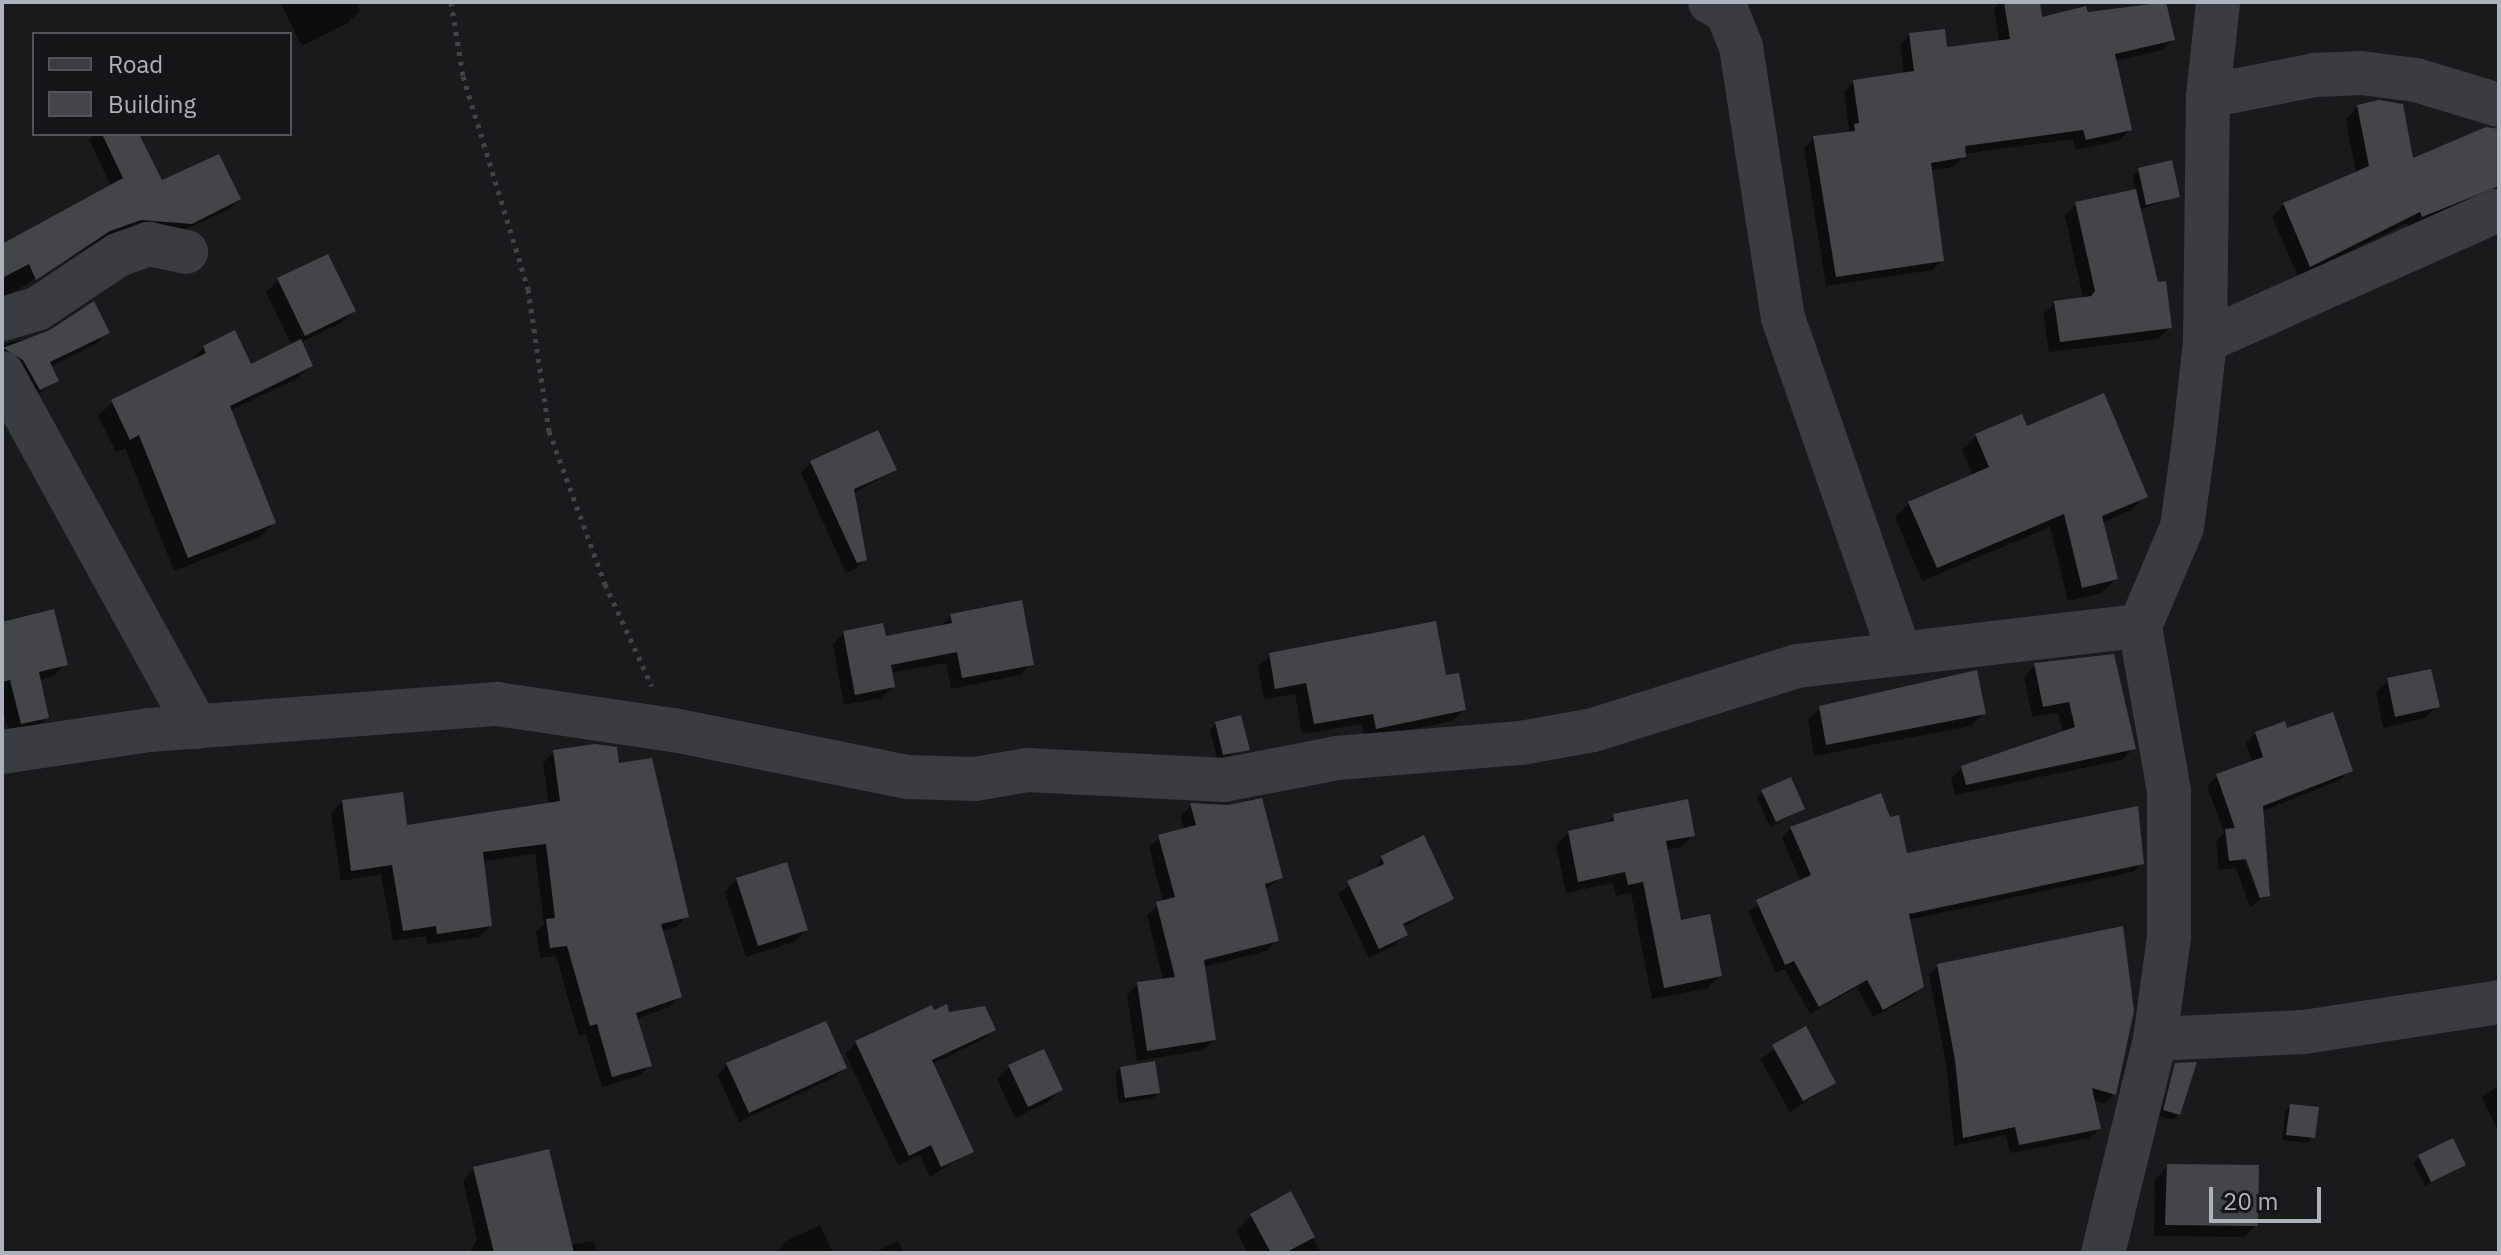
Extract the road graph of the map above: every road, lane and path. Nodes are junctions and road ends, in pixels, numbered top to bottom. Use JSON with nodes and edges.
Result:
{"nodes":[{"id":1,"x":451,"y":2,"type":"edge"},
{"id":2,"x":1710,"y":2,"type":"edge"},
{"id":3,"x":2218,"y":2,"type":"edge"},
{"id":4,"x":2208,"y":96,"type":"junction"},
{"id":5,"x":2498,"y":102,"type":"edge"},
{"id":6,"x":2496,"y":211,"type":"dead end"},
{"id":7,"x":186,"y":252,"type":"dead end"},
{"id":8,"x":2,"y":319,"type":"edge"},
{"id":9,"x":2205,"y":341,"type":"junction"},
{"id":10,"x":2,"y":373,"type":"edge"},
{"id":11,"x":2140,"y":626,"type":"junction"},
{"id":12,"x":1899,"y":652,"type":"junction"},
{"id":13,"x":197,"y":727,"type":"junction"},
{"id":14,"x":674,"y":730,"type":"junction"},
{"id":15,"x":2,"y":752,"type":"edge"},
{"id":16,"x":2499,"y":1002,"type":"edge"},
{"id":17,"x":2155,"y":1039,"type":"junction"},
{"id":18,"x":2103,"y":1253,"type":"edge"}],
"edges":[{"from":1,"to":14,"type":"path"},
{"from":2,"to":12,"type":"street"},
{"from":3,"to":4,"type":"street"},
{"from":4,"to":5,"type":"street"},
{"from":4,"to":9,"type":"street"},
{"from":6,"to":9,"type":"street"},
{"from":7,"to":8,"type":"street"},
{"from":9,"to":11,"type":"street"},
{"from":10,"to":13,"type":"street"},
{"from":11,"to":12,"type":"street"},
{"from":11,"to":17,"type":"street"},
{"from":12,"to":14,"type":"street"},
{"from":13,"to":14,"type":"street"},
{"from":13,"to":15,"type":"street"},
{"from":16,"to":17,"type":"street"},
{"from":17,"to":18,"type":"street"}]}
